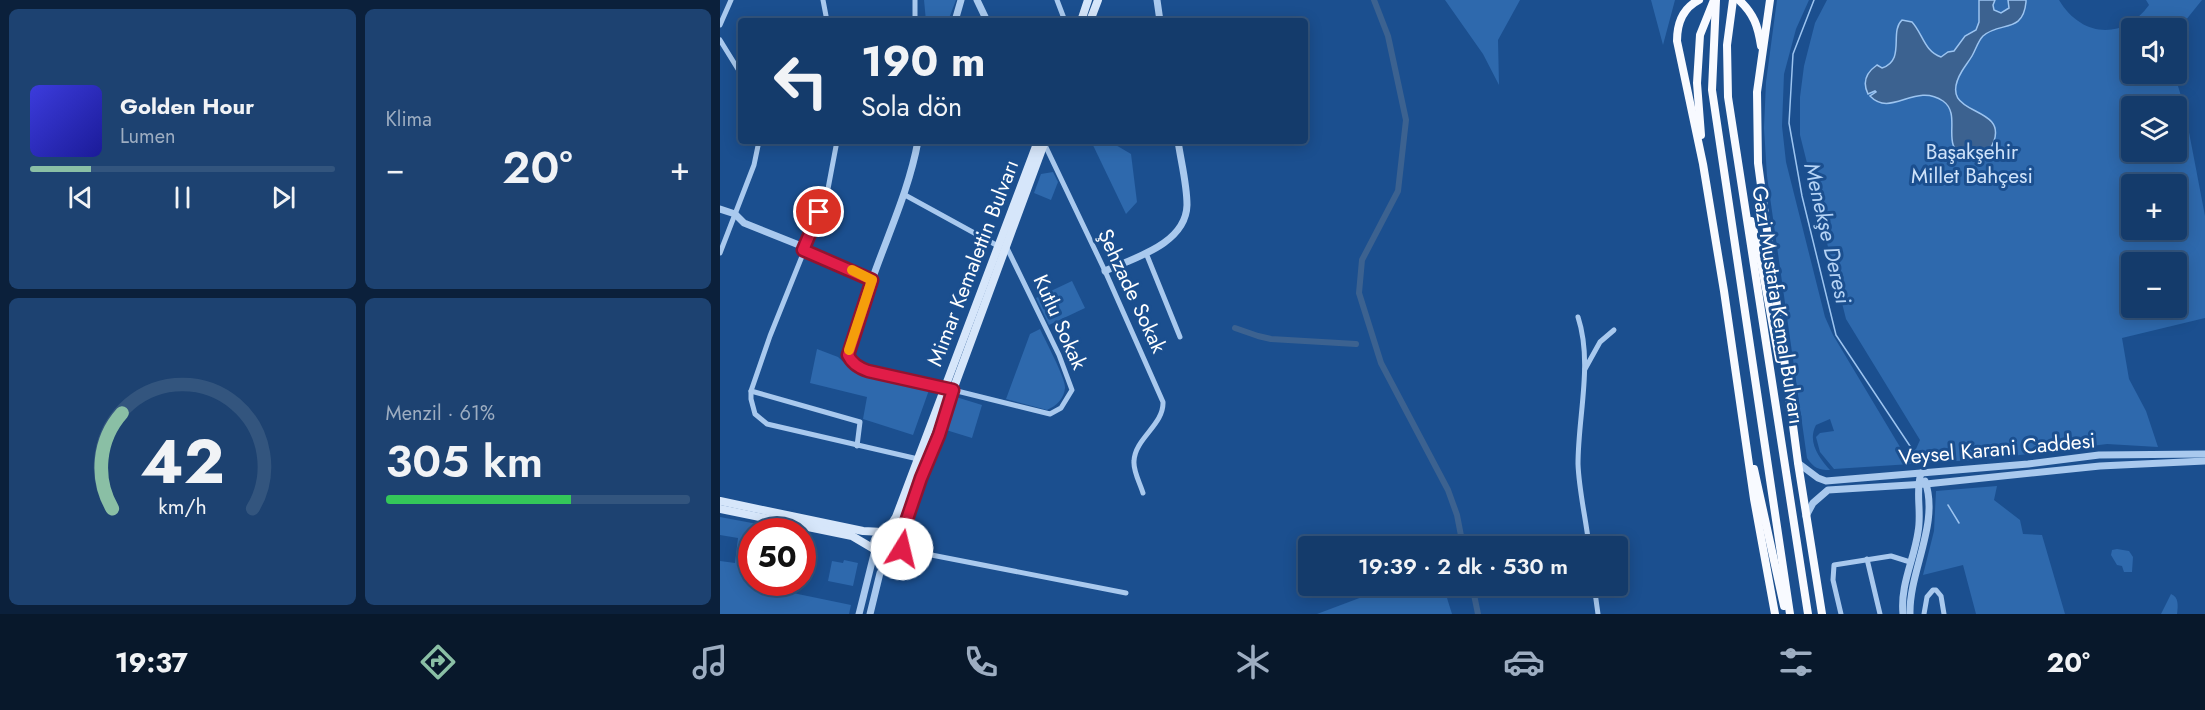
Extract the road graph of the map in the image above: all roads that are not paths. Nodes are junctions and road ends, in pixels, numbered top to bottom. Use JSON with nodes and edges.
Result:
{"nodes":[{"id":1,"x":731,"y":0,"type":"edge"},
{"id":2,"x":823,"y":0,"type":"edge"},
{"id":3,"x":915,"y":0,"type":"edge"},
{"id":4,"x":961,"y":0,"type":"edge"},
{"id":5,"x":977,"y":0,"type":"edge"},
{"id":6,"x":1057,"y":0,"type":"edge"},
{"id":7,"x":1088,"y":0,"type":"edge"},
{"id":8,"x":1098,"y":0,"type":"edge"},
{"id":9,"x":1157,"y":0,"type":"edge"},
{"id":10,"x":1699,"y":0,"type":"edge"},
{"id":11,"x":1715,"y":0,"type":"edge"},
{"id":12,"x":1733,"y":0,"type":"edge"},
{"id":13,"x":1739,"y":0,"type":"edge"},
{"id":14,"x":1770,"y":0,"type":"edge"},
{"id":15,"x":826,"y":18,"type":"edge"},
{"id":16,"x":915,"y":18,"type":"edge"},
{"id":17,"x":956,"y":18,"type":"edge"},
{"id":18,"x":986,"y":18,"type":"edge"},
{"id":19,"x":1064,"y":18,"type":"edge"},
{"id":20,"x":1082,"y":18,"type":"edge"},
{"id":21,"x":1091,"y":18,"type":"edge"},
{"id":22,"x":1160,"y":18,"type":"edge"},
{"id":23,"x":720,"y":25,"type":"edge"},
{"id":24,"x":720,"y":40,"type":"edge"},
{"id":25,"x":1763,"y":55,"type":"junction"},
{"id":26,"x":738,"y":69,"type":"edge"},
{"id":27,"x":758,"y":144,"type":"edge"},
{"id":28,"x":836,"y":144,"type":"edge"},
{"id":29,"x":918,"y":144,"type":"edge"},
{"id":30,"x":1042,"y":144,"type":"edge"},
{"id":31,"x":1044,"y":144,"type":"edge"},
{"id":32,"x":1178,"y":144,"type":"edge"},
{"id":33,"x":1703,"y":165,"type":"junction"},
{"id":34,"x":1741,"y":183,"type":"junction"},
{"id":35,"x":905,"y":195,"type":"junction"},
{"id":36,"x":720,"y":209,"type":"edge"},
{"id":37,"x":735,"y":214,"type":"junction"},
{"id":38,"x":1002,"y":246,"type":"junction"},
{"id":39,"x":803,"y":250,"type":"junction"},
{"id":40,"x":720,"y":253,"type":"edge"},
{"id":41,"x":1146,"y":253,"type":"junction"},
{"id":42,"x":1105,"y":271,"type":"junction"},
{"id":43,"x":872,"y":280,"type":"junction"},
{"id":44,"x":1578,"y":317,"type":"dead end"},
{"id":45,"x":1614,"y":330,"type":"dead end"},
{"id":46,"x":1180,"y":337,"type":"dead end"},
{"id":47,"x":1585,"y":370,"type":"junction"},
{"id":48,"x":751,"y":390,"type":"junction"},
{"id":49,"x":949,"y":390,"type":"junction"},
{"id":50,"x":1743,"y":422,"type":"junction"},
{"id":51,"x":857,"y":446,"type":"junction"},
{"id":52,"x":2205,"y":454,"type":"edge"},
{"id":53,"x":918,"y":459,"type":"junction"},
{"id":54,"x":2205,"y":461,"type":"edge"},
{"id":55,"x":1798,"y":463,"type":"junction"},
{"id":56,"x":1921,"y":473,"type":"junction"},
{"id":57,"x":1926,"y":484,"type":"junction"},
{"id":58,"x":1917,"y":485,"type":"junction"},
{"id":59,"x":1143,"y":493,"type":"dead end"},
{"id":60,"x":720,"y":501,"type":"edge"},
{"id":61,"x":720,"y":509,"type":"edge"},
{"id":62,"x":1806,"y":516,"type":"junction"},
{"id":63,"x":885,"y":531,"type":"junction"},
{"id":64,"x":1588,"y":536,"type":"edge"},
{"id":65,"x":901,"y":541,"type":"junction"},
{"id":66,"x":875,"y":550,"type":"junction"},
{"id":67,"x":911,"y":551,"type":"junction"},
{"id":68,"x":894,"y":557,"type":"junction"},
{"id":69,"x":1867,"y":559,"type":"junction"},
{"id":70,"x":1910,"y":562,"type":"junction"},
{"id":71,"x":1126,"y":593,"type":"dead end"},
{"id":72,"x":1596,"y":596,"type":"edge"},
{"id":73,"x":1907,"y":613,"type":"edge"},
{"id":74,"x":859,"y":614,"type":"edge"},
{"id":75,"x":870,"y":614,"type":"edge"},
{"id":76,"x":1598,"y":614,"type":"edge"},
{"id":77,"x":1775,"y":614,"type":"edge"},
{"id":78,"x":1788,"y":614,"type":"edge"},
{"id":79,"x":1808,"y":614,"type":"edge"},
{"id":80,"x":1822,"y":614,"type":"edge"},
{"id":81,"x":1841,"y":614,"type":"edge"},
{"id":82,"x":1880,"y":614,"type":"edge"},
{"id":83,"x":1924,"y":614,"type":"edge"},
{"id":84,"x":1944,"y":614,"type":"edge"}],
"edges":[{"from":1,"to":23,"type":"street"},
{"from":2,"to":15,"type":"street"},
{"from":3,"to":16,"type":"street"},
{"from":4,"to":17,"type":"street"},
{"from":5,"to":18,"type":"street"},
{"from":6,"to":19,"type":"street"},
{"from":7,"to":20,"type":"main road"},
{"from":8,"to":21,"type":"main road"},
{"from":9,"to":22,"type":"street"},
{"from":10,"to":33,"type":"highway"},
{"from":11,"to":33,"type":"highway"},
{"from":11,"to":78,"type":"highway","name":"Gazi Mustafa Kemal Bulvarı"},
{"from":12,"to":34,"type":"highway","name":"Gazi Mustafa Kemal Bulvarı"},
{"from":13,"to":25,"type":"highway"},
{"from":14,"to":25,"type":"highway"},
{"from":24,"to":26,"type":"street"},
{"from":25,"to":55,"type":"highway"},
{"from":27,"to":37,"type":"street"},
{"from":28,"to":39,"type":"street"},
{"from":29,"to":35,"type":"street"},
{"from":30,"to":38,"type":"main road"},
{"from":31,"to":42,"type":"street","name":"Şehzade Sokak"},
{"from":32,"to":41,"type":"street"},
{"from":33,"to":50,"type":"highway"},
{"from":34,"to":55,"type":"highway"},
{"from":34,"to":79,"type":"highway","name":"Gazi Mustafa Kemal Bulvarı"},
{"from":35,"to":38,"type":"street"},
{"from":35,"to":43,"type":"street"},
{"from":36,"to":37,"type":"street"},
{"from":37,"to":39,"type":"street"},
{"from":37,"to":40,"type":"street"},
{"from":38,"to":49,"type":"main road"},
{"from":38,"to":49,"type":"street","name":"Kutlu Sokak"},
{"from":39,"to":43,"type":"street"},
{"from":39,"to":48,"type":"street"},
{"from":41,"to":42,"type":"street"},
{"from":41,"to":46,"type":"street"},
{"from":42,"to":59,"type":"street","name":"Şehzade Sokak"},
{"from":43,"to":49,"type":"street"},
{"from":44,"to":47,"type":"street"},
{"from":45,"to":47,"type":"street"},
{"from":47,"to":64,"type":"street"},
{"from":48,"to":51,"type":"street"},
{"from":48,"to":51,"type":"street"},
{"from":49,"to":53,"type":"main road","name":"Mimar Kemalettin Bulvarı"},
{"from":49,"to":65,"type":"main road","name":"Mimar Kemalettin Bulvarı"},
{"from":50,"to":77,"type":"highway"},
{"from":50,"to":78,"type":"highway"},
{"from":51,"to":53,"type":"street"},
{"from":52,"to":56,"type":"street","name":"Veysel Karani Caddesi"},
{"from":53,"to":63,"type":"main road","name":"Mimar Kemalettin Bulvarı"},
{"from":54,"to":57,"type":"street","name":"Veysel Karani Caddesi"},
{"from":55,"to":56,"type":"street","name":"Veysel Karani Caddesi"},
{"from":55,"to":62,"type":"highway"},
{"from":56,"to":57,"type":"street"},
{"from":56,"to":58,"type":"street"},
{"from":57,"to":58,"type":"street","name":"Veysel Karani Caddesi"},
{"from":57,"to":73,"type":"street"},
{"from":58,"to":62,"type":"street","name":"Veysel Karani Caddesi"},
{"from":58,"to":70,"type":"street"},
{"from":60,"to":63,"type":"main road"},
{"from":61,"to":66,"type":"main road"},
{"from":62,"to":80,"type":"highway"},
{"from":63,"to":65,"type":"main road"},
{"from":63,"to":66,"type":"main road"},
{"from":65,"to":67,"type":"main road"},
{"from":65,"to":68,"type":"main road"},
{"from":66,"to":68,"type":"main road"},
{"from":66,"to":74,"type":"street"},
{"from":67,"to":68,"type":"main road"},
{"from":67,"to":71,"type":"street"},
{"from":68,"to":75,"type":"street"},
{"from":69,"to":70,"type":"street"},
{"from":69,"to":81,"type":"street"},
{"from":69,"to":82,"type":"street"},
{"from":70,"to":73,"type":"street"},
{"from":72,"to":76,"type":"street"},
{"from":73,"to":83,"type":"street"},
{"from":83,"to":84,"type":"street"}]}
